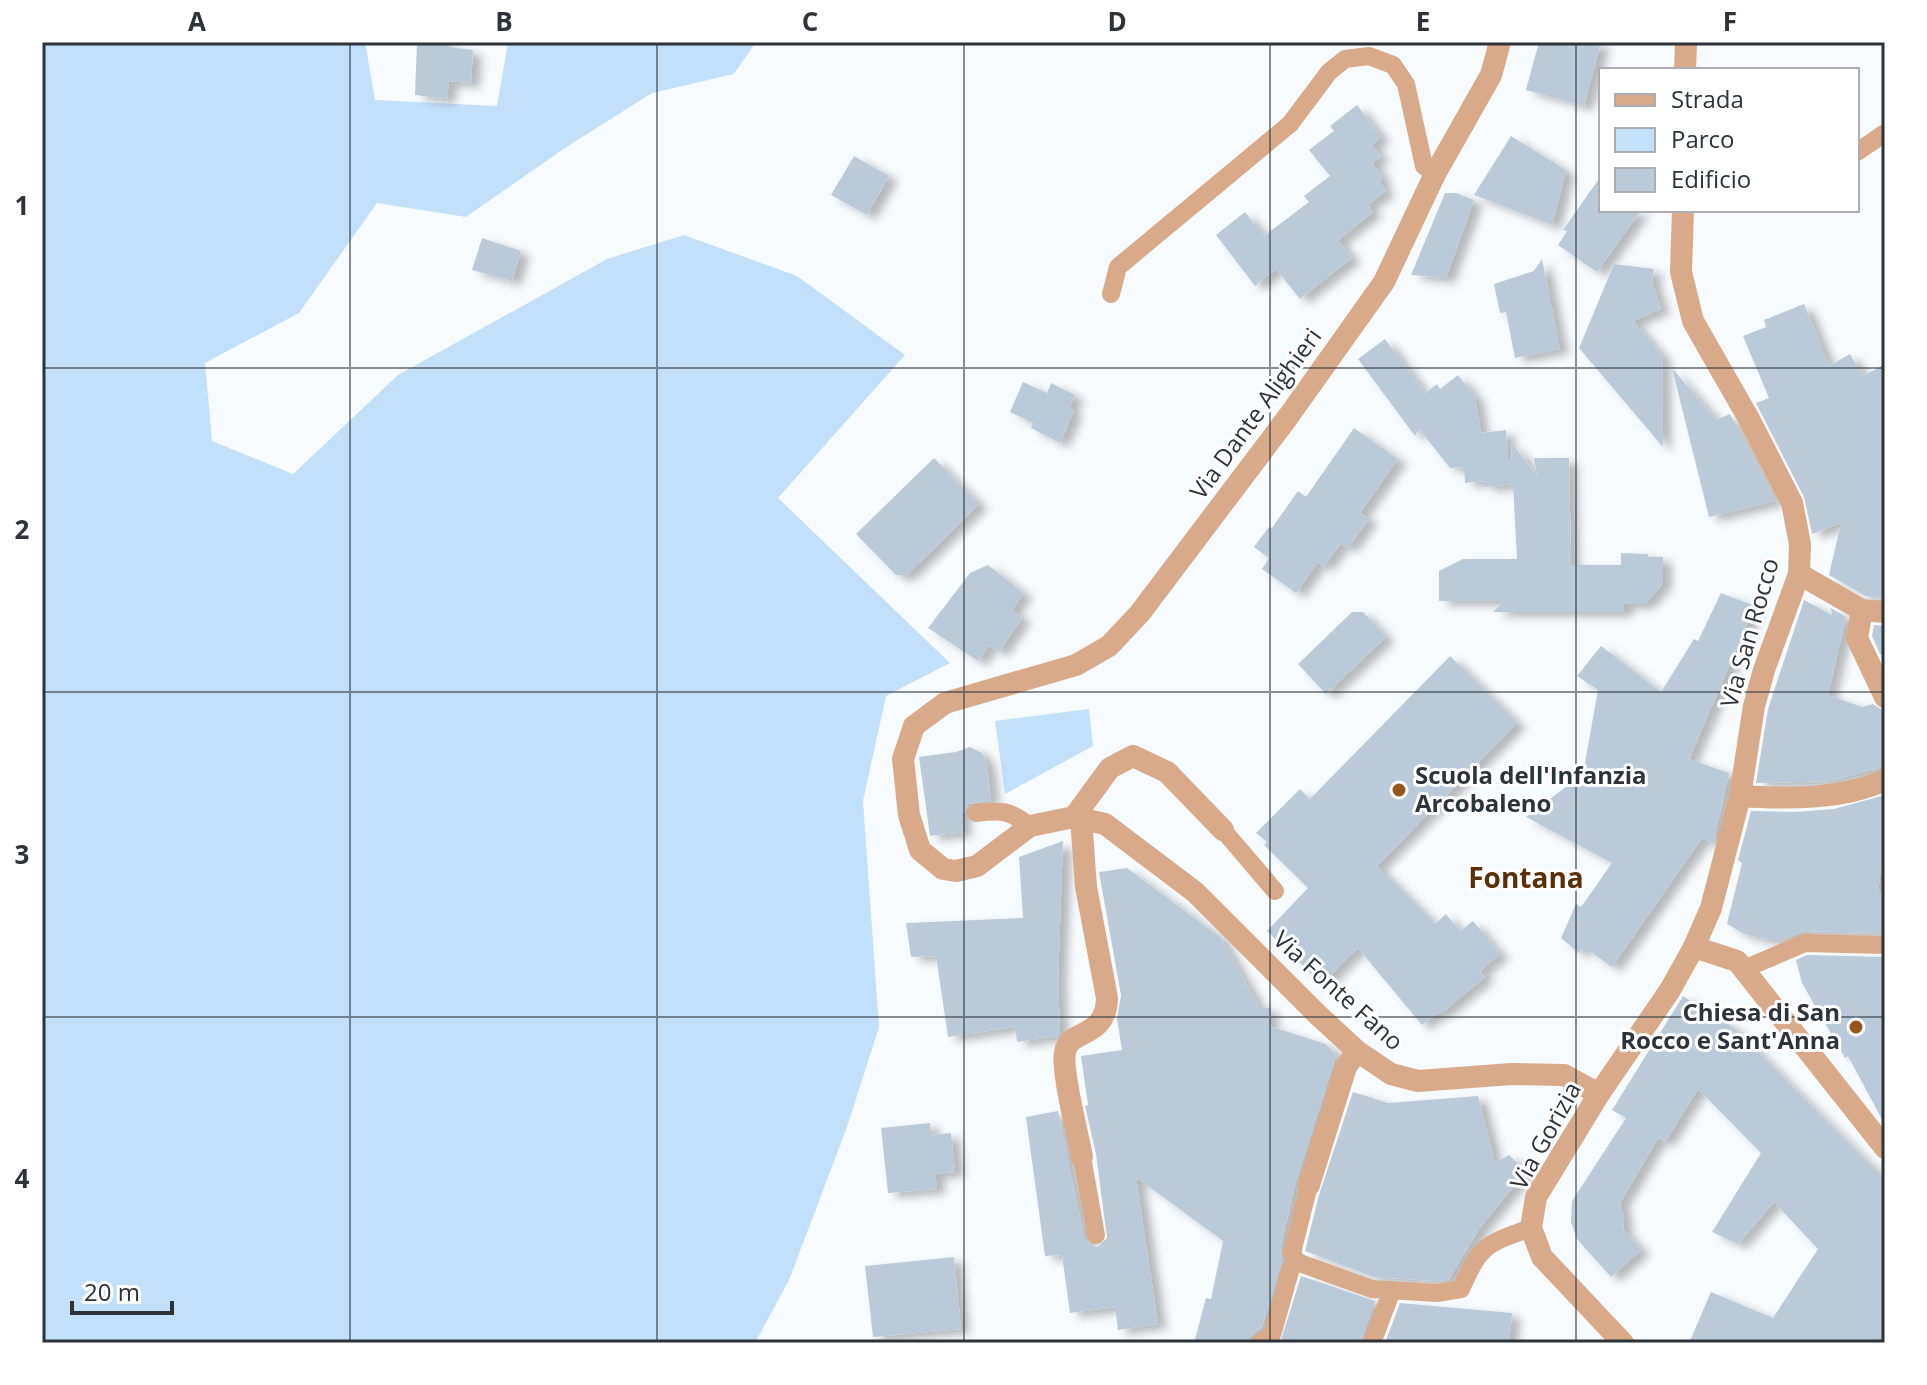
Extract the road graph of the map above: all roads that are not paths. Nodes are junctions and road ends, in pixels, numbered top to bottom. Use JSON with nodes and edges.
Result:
{"nodes":[{"id":1,"x":1500,"y":42,"type":"edge"},
{"id":2,"x":1686,"y":42,"type":"edge"},
{"id":3,"x":1685,"y":68,"type":"edge"},
{"id":4,"x":1885,"y":133,"type":"edge"},
{"id":5,"x":1859,"y":151,"type":"edge"},
{"id":6,"x":1435,"y":174,"type":"junction"},
{"id":7,"x":1683,"y":212,"type":"edge"},
{"id":8,"x":1111,"y":294,"type":"dead end"},
{"id":9,"x":1799,"y":574,"type":"junction"},
{"id":10,"x":1862,"y":610,"type":"junction"},
{"id":11,"x":1885,"y":612,"type":"edge"},
{"id":12,"x":1885,"y":697,"type":"edge"},
{"id":13,"x":1885,"y":780,"type":"edge"},
{"id":14,"x":1740,"y":796,"type":"junction"},
{"id":15,"x":976,"y":813,"type":"dead end"},
{"id":16,"x":1077,"y":818,"type":"junction"},
{"id":17,"x":1030,"y":826,"type":"junction"},
{"id":18,"x":1223,"y":830,"type":"joint"},
{"id":19,"x":1275,"y":891,"type":"dead end"},
{"id":20,"x":1885,"y":945,"type":"edge"},
{"id":21,"x":1694,"y":947,"type":"junction"},
{"id":22,"x":1744,"y":969,"type":"junction"},
{"id":23,"x":1357,"y":1051,"type":"junction"},
{"id":24,"x":1599,"y":1094,"type":"junction"},
{"id":25,"x":1885,"y":1148,"type":"edge"},
{"id":26,"x":1082,"y":1157,"type":"joint"},
{"id":27,"x":1309,"y":1185,"type":"joint"},
{"id":28,"x":1531,"y":1228,"type":"junction"},
{"id":29,"x":1096,"y":1235,"type":"dead end"},
{"id":30,"x":1297,"y":1262,"type":"junction"},
{"id":31,"x":1392,"y":1290,"type":"junction"},
{"id":32,"x":1260,"y":1343,"type":"edge"},
{"id":33,"x":1372,"y":1343,"type":"edge"},
{"id":34,"x":1623,"y":1343,"type":"edge"}],
"edges":[{"from":1,"to":6,"type":"street","name":"Via Dante Alighieri"},
{"from":2,"to":3,"type":"street"},
{"from":4,"to":5,"type":"lane"},
{"from":6,"to":8,"type":"lane"},
{"from":6,"to":17,"type":"street","name":"Via Dante Alighieri"},
{"from":7,"to":9,"type":"street","name":"Via San Rocco"},
{"from":9,"to":10,"type":"street"},
{"from":9,"to":14,"type":"street","name":"Via San Rocco"},
{"from":10,"to":11,"type":"street"},
{"from":10,"to":12,"type":"street"},
{"from":13,"to":14,"type":"street"},
{"from":14,"to":21,"type":"street","name":"Via San Rocco"},
{"from":15,"to":17,"type":"lane"},
{"from":16,"to":17,"type":"street"},
{"from":16,"to":18,"type":"street"},
{"from":16,"to":23,"type":"street","name":"Via Fonte Fano"},
{"from":16,"to":26,"type":"street"},
{"from":18,"to":19,"type":"lane"},
{"from":20,"to":22,"type":"lane"},
{"from":21,"to":22,"type":"street"},
{"from":21,"to":24,"type":"street","name":"Via Gorizia"},
{"from":22,"to":25,"type":"street"},
{"from":23,"to":24,"type":"street","name":"Via Fonte Fano"},
{"from":23,"to":27,"type":"street"},
{"from":24,"to":28,"type":"street","name":"Via Gorizia"},
{"from":26,"to":29,"type":"lane"},
{"from":27,"to":30,"type":"lane"},
{"from":28,"to":31,"type":"lane"},
{"from":28,"to":34,"type":"street","name":"Via Gorizia"},
{"from":30,"to":31,"type":"lane"},
{"from":30,"to":32,"type":"lane"},
{"from":31,"to":33,"type":"lane"}]}
